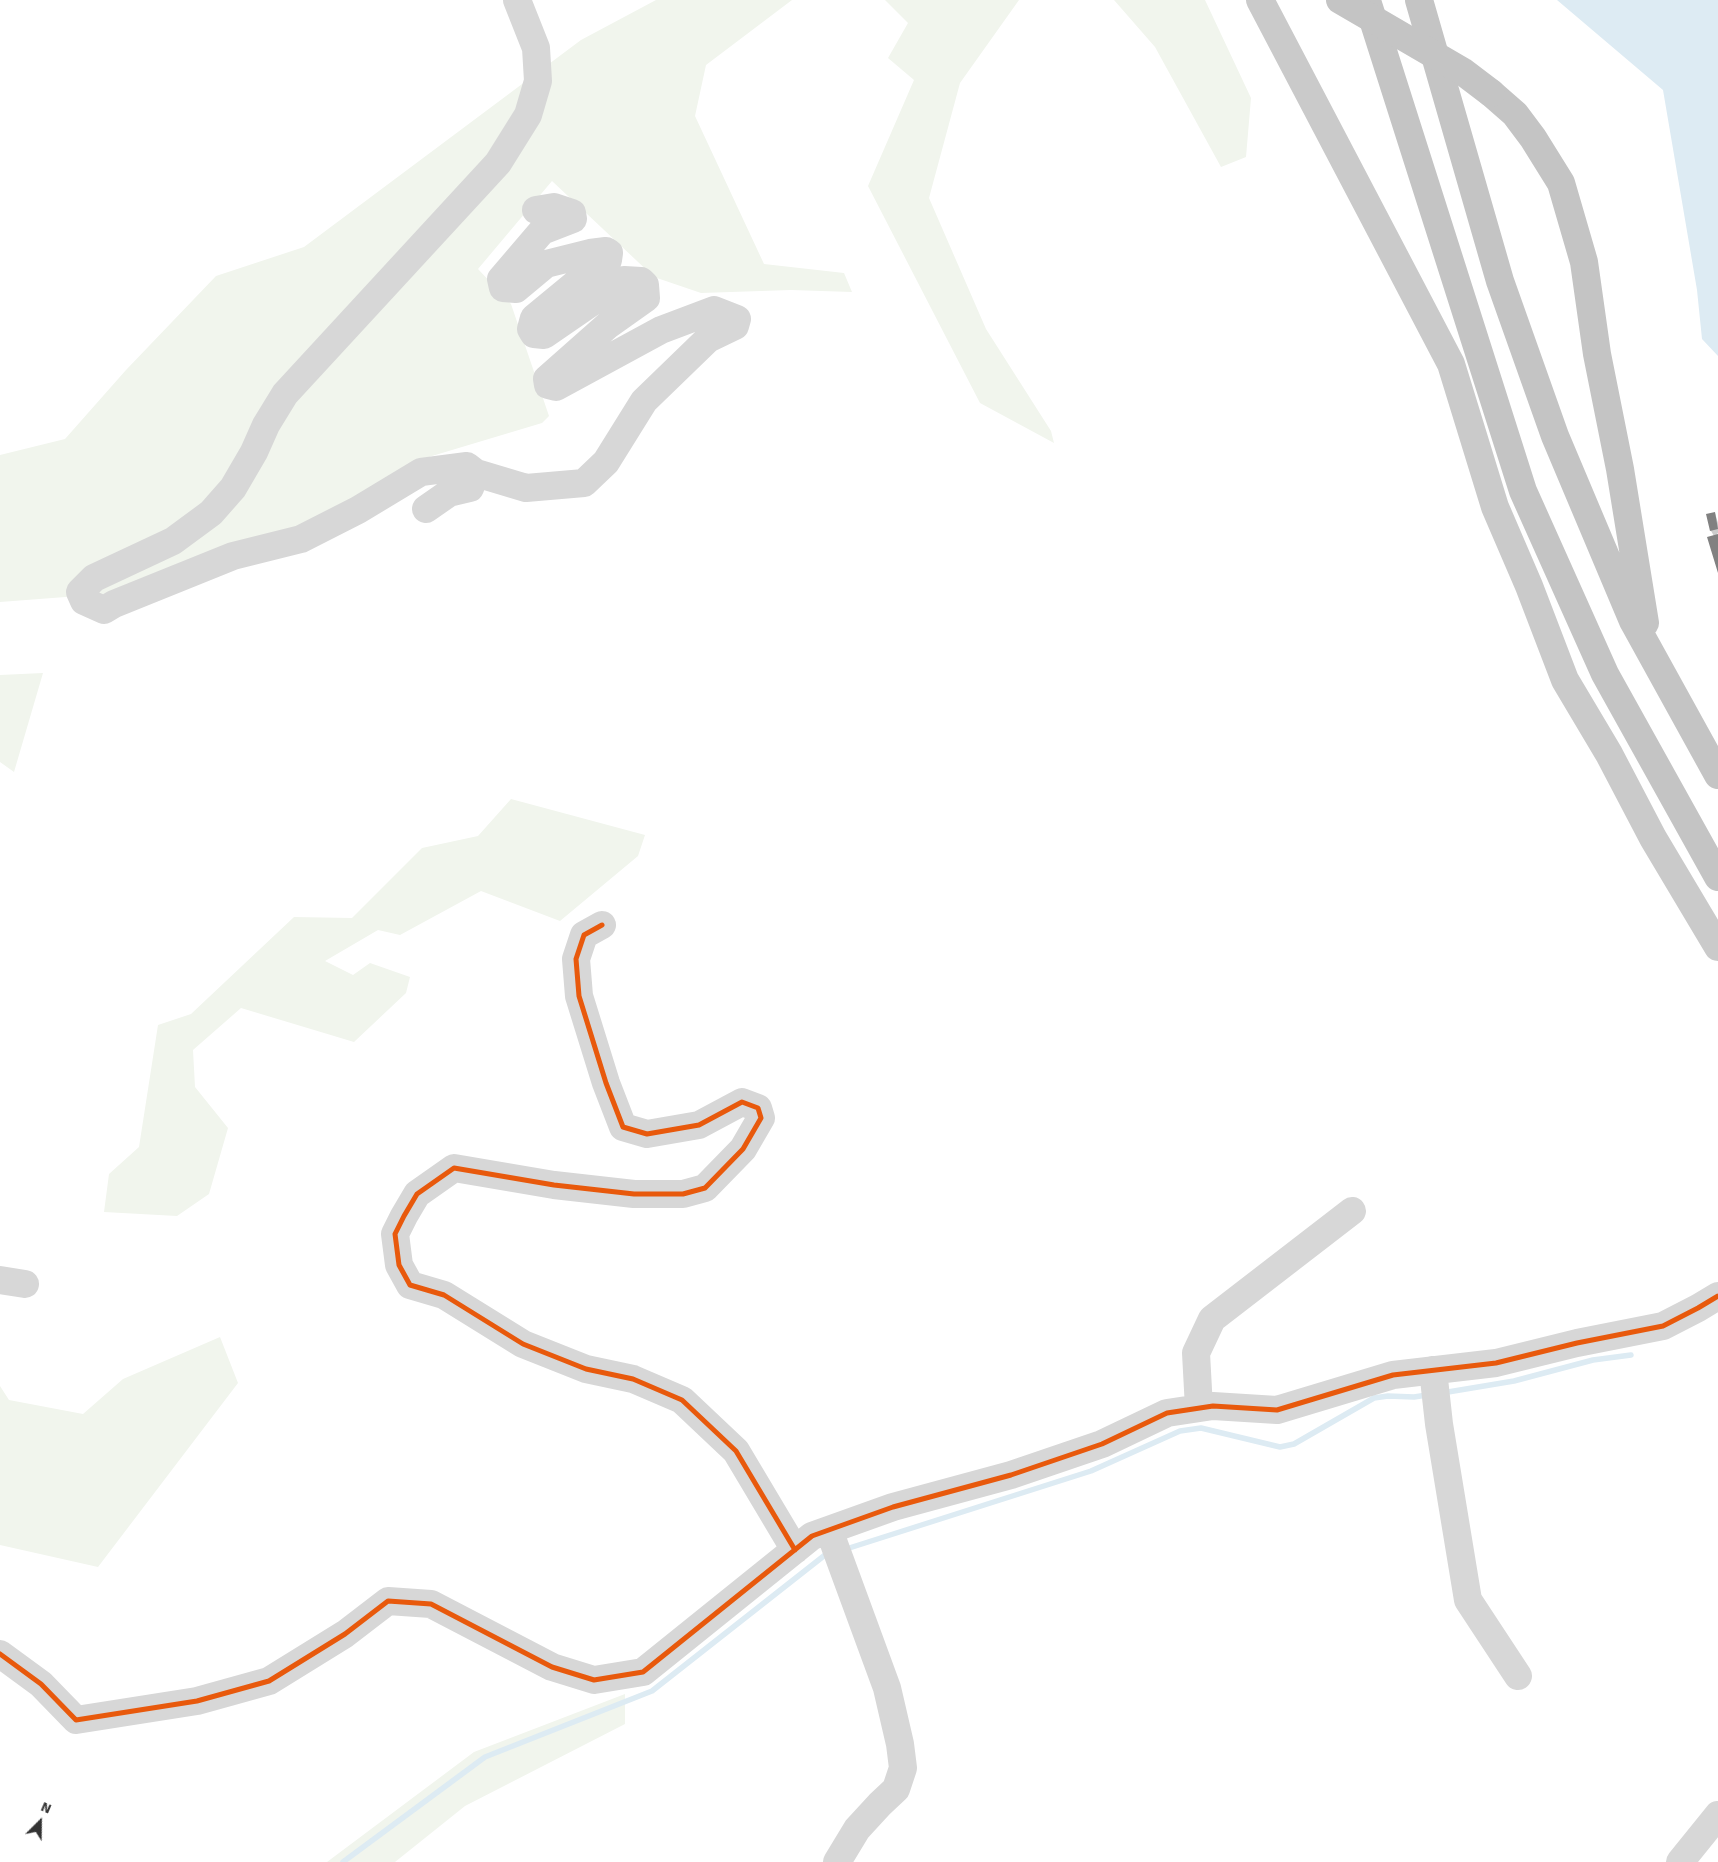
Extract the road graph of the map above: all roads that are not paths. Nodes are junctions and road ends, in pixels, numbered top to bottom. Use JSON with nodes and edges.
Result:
{"nodes":[{"id":1,"x":517,"y":0,"type":"edge"},
{"id":2,"x":1260,"y":0,"type":"edge"},
{"id":3,"x":1340,"y":0,"type":"edge"},
{"id":4,"x":1367,"y":0,"type":"edge"},
{"id":5,"x":1419,"y":0,"type":"edge"},
{"id":6,"x":536,"y":210,"type":"dead end"},
{"id":7,"x":476,"y":473,"type":"junction"},
{"id":8,"x":426,"y":509,"type":"dead end"},
{"id":9,"x":1650,"y":652,"type":"junction"},
{"id":10,"x":1718,"y":776,"type":"edge"},
{"id":11,"x":1718,"y":877,"type":"edge"},
{"id":12,"x":602,"y":925,"type":"dead end"},
{"id":13,"x":1718,"y":947,"type":"edge"},
{"id":14,"x":1352,"y":1211,"type":"dead end"},
{"id":15,"x":1718,"y":1296,"type":"edge"},
{"id":16,"x":1433,"y":1370,"type":"junction"},
{"id":17,"x":1199,"y":1408,"type":"junction"},
{"id":18,"x":829,"y":1530,"type":"junction"},
{"id":19,"x":795,"y":1550,"type":"junction"},
{"id":20,"x":0,"y":1654,"type":"edge"},
{"id":21,"x":1518,"y":1676,"type":"dead end"},
{"id":22,"x":1718,"y":1814,"type":"edge"},
{"id":23,"x":836,"y":1862,"type":"edge"},
{"id":24,"x":1680,"y":1862,"type":"edge"}],
"edges":[{"from":1,"to":7,"type":"street"},
{"from":2,"to":13,"type":"main road"},
{"from":3,"to":9,"type":"highway","bridge":true},
{"from":4,"to":11,"type":"highway"},
{"from":5,"to":9,"type":"highway"},
{"from":6,"to":7,"type":"street"},
{"from":7,"to":8,"type":"street"},
{"from":9,"to":10,"type":"highway"},
{"from":12,"to":19,"type":"street"},
{"from":14,"to":17,"type":"street"},
{"from":15,"to":16,"type":"street"},
{"from":16,"to":17,"type":"street"},
{"from":16,"to":21,"type":"street"},
{"from":17,"to":18,"type":"street"},
{"from":18,"to":19,"type":"street"},
{"from":18,"to":23,"type":"street"},
{"from":19,"to":20,"type":"street"},
{"from":22,"to":24,"type":"street"}]}
